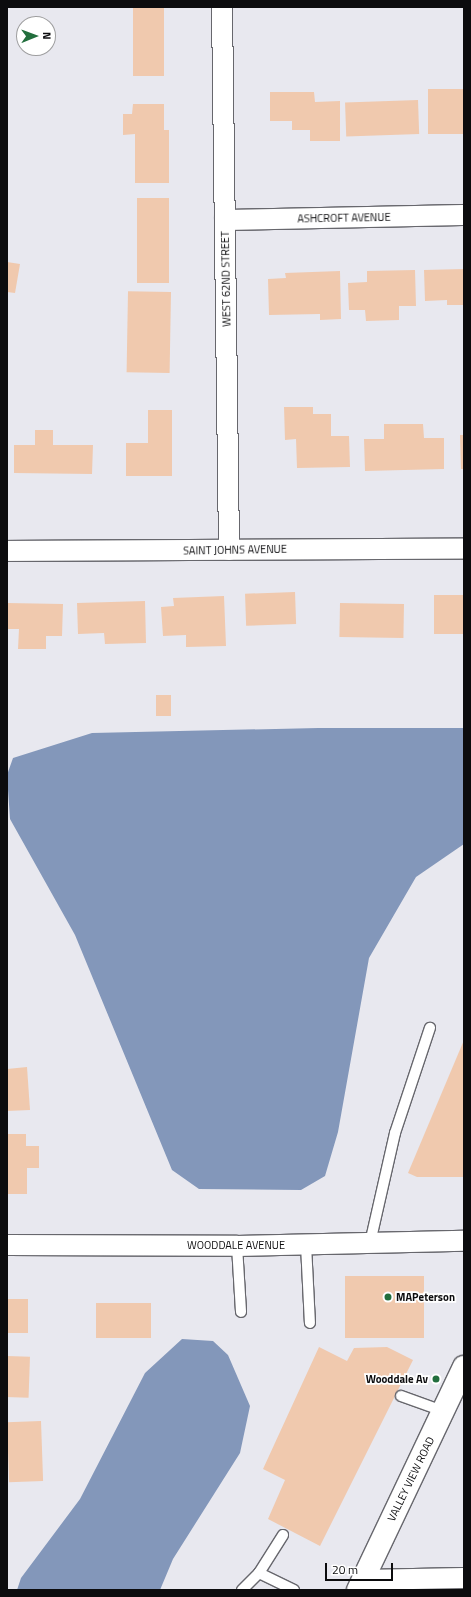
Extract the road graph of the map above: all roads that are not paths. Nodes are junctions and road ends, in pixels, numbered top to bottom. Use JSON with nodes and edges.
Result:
{"nodes":[{"id":1,"x":222,"y":7,"type":"edge"},
{"id":2,"x":464,"y":215,"type":"edge"},
{"id":3,"x":225,"y":220,"type":"junction"},
{"id":4,"x":464,"y":549,"type":"edge"},
{"id":5,"x":229,"y":550,"type":"junction"},
{"id":6,"x":7,"y":551,"type":"edge"},
{"id":7,"x":430,"y":1028,"type":"dead end"},
{"id":8,"x":464,"y":1241,"type":"edge"},
{"id":9,"x":370,"y":1243,"type":"junction"},
{"id":10,"x":7,"y":1244,"type":"edge"},
{"id":11,"x":306,"y":1245,"type":"junction"},
{"id":12,"x":237,"y":1246,"type":"junction"},
{"id":13,"x":241,"y":1312,"type":"dead end"},
{"id":14,"x":310,"y":1323,"type":"dead end"},
{"id":15,"x":464,"y":1368,"type":"edge"},
{"id":16,"x":459,"y":1388,"type":"edge"},
{"id":17,"x":402,"y":1396,"type":"dead end"},
{"id":18,"x":443,"y":1411,"type":"junction"},
{"id":19,"x":283,"y":1535,"type":"dead end"},
{"id":20,"x":259,"y":1573,"type":"junction"},
{"id":21,"x":464,"y":1578,"type":"edge"},
{"id":22,"x":360,"y":1585,"type":"edge"},
{"id":23,"x":242,"y":1590,"type":"edge"},
{"id":24,"x":294,"y":1590,"type":"edge"}],
"edges":[{"from":1,"to":3,"type":"street","name":"WEST 62ND STREET"},
{"from":2,"to":3,"type":"street","name":"ASHCROFT AVENUE"},
{"from":3,"to":5,"type":"street","name":"WEST 62ND STREET"},
{"from":4,"to":5,"type":"street","name":"SAINT JOHNS AVENUE"},
{"from":5,"to":6,"type":"street","name":"SAINT JOHNS AVENUE"},
{"from":7,"to":9,"type":"lane"},
{"from":8,"to":9,"type":"street","name":"WOODDALE AVENUE"},
{"from":9,"to":11,"type":"street","name":"WOODDALE AVENUE"},
{"from":10,"to":12,"type":"street","name":"WOODDALE AVENUE"},
{"from":11,"to":12,"type":"street","name":"WOODDALE AVENUE"},
{"from":11,"to":14,"type":"lane"},
{"from":12,"to":13,"type":"lane"},
{"from":15,"to":16,"type":"street","name":"VALLEY VIEW ROAD"},
{"from":16,"to":18,"type":"street","name":"VALLEY VIEW ROAD"},
{"from":17,"to":18,"type":"lane"},
{"from":18,"to":22,"type":"street","name":"VALLEY VIEW ROAD"},
{"from":19,"to":20,"type":"lane"},
{"from":20,"to":23,"type":"lane"},
{"from":20,"to":24,"type":"lane"},
{"from":21,"to":22,"type":"street"}]}
